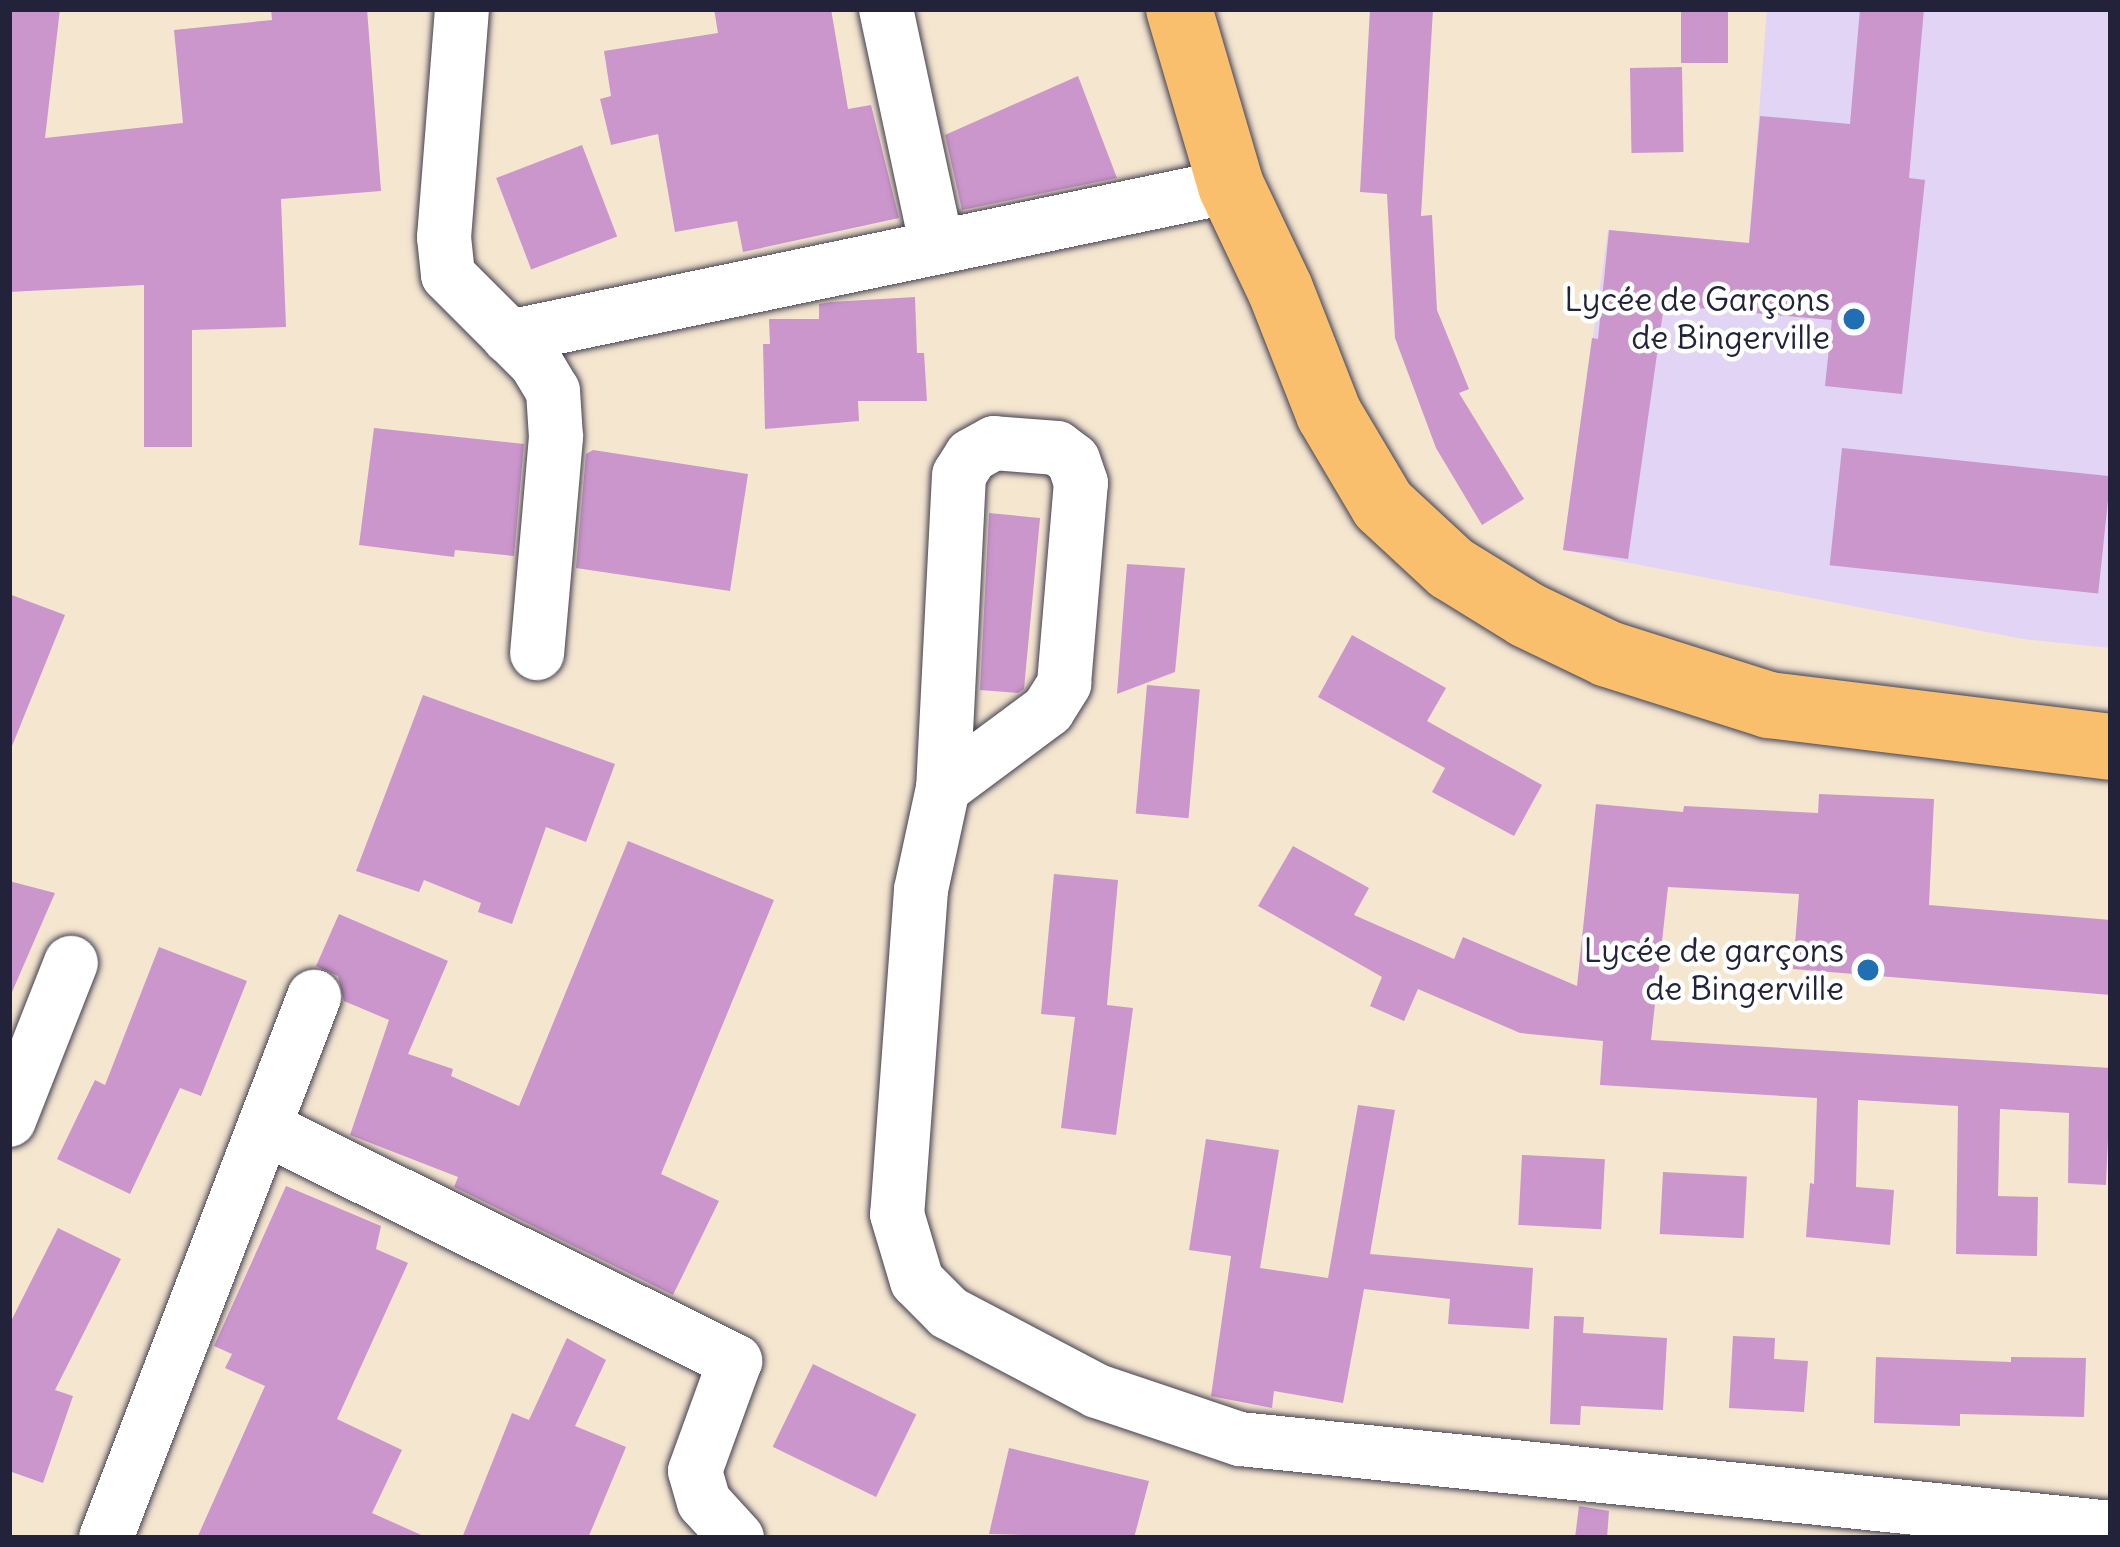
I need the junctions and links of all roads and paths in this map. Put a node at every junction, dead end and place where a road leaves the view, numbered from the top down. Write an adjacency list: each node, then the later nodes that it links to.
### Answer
1 (462, 9): 6 (street)
2 (886, 9): 5 (street)
3 (1179, 9): 4 (main road)
4 (1231, 186): 5 (street); 8 (main road)
5 (937, 246): 6 (street)
6 (509, 337): 7 (street)
7 (537, 653)
8 (2111, 747)
9 (943, 788): 9 (street); 14 (street)
10 (71, 963): 12 (street)
11 (314, 998): 13 (street)
12 (9, 1120)
13 (266, 1128): 15 (street); 16 (street)
14 (2111, 1528)
15 (106, 1538)
16 (737, 1538)

